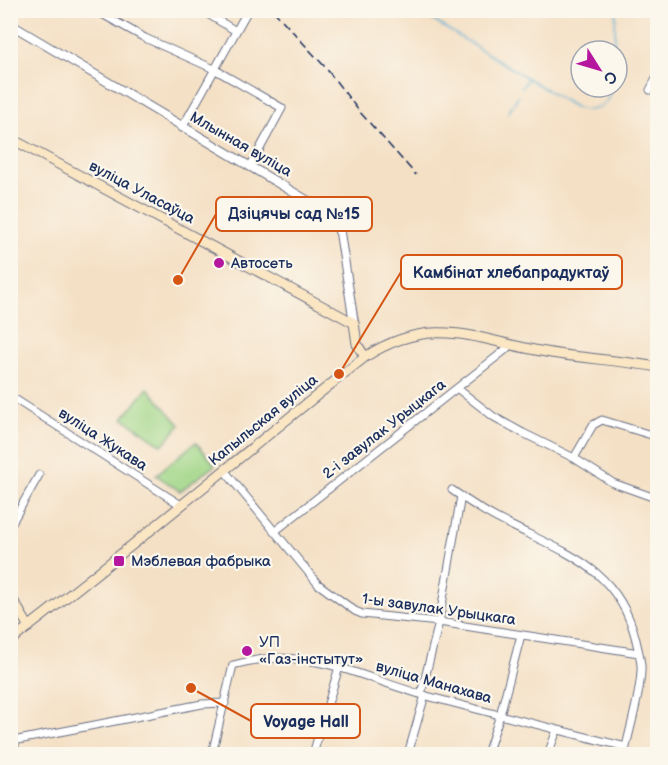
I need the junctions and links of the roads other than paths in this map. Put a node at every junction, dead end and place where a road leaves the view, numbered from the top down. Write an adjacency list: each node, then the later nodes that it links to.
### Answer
1 (201, 10): 5 (street)
2 (248, 10): 5 (street)
3 (102, 14): 6 (street)
4 (10, 24): 9 (street, Млынная вуліца)
5 (236, 31): 6 (street)
6 (214, 69): 9 (street); 11 (street)
7 (657, 75): 8 (street)
8 (650, 90)
9 (182, 128): 11 (street, Млынная вуліца)
10 (10, 138): 12 (main road, вуліца Уласаўца)
11 (250, 167): 12 (street, Млынная вуліца)
12 (354, 323): 14 (main road, Млынная вуліца)
13 (510, 345): 14 (main road, Капыльская вуліца); 15 (main road, Капыльская вуліца); 16 (street, 2-і завулак Урыцкага)
14 (365, 357): 20 (main road, Капыльская вуліца)
15 (657, 367)
16 (458, 389): 19 (street); 27 (street, 2-і завулак Урыцкага)
17 (10, 396): 25 (street, вуліца Жукава)
18 (657, 437): 19 (street)
19 (574, 458): 24 (street)
20 (224, 470): 25 (main road, Капыльская вуліца); 27 (street, 1-ы завулак Урыцкага)
21 (39, 475): 26 (street)
22 (452, 490): 23 (street)
23 (460, 496): 29 (street); 33 (street)
24 (657, 499)
25 (181, 505): 30 (main road, Капыльская вуліца)
26 (10, 526)
27 (274, 532): 29 (street, 1-ы завулак Урыцкага)
28 (10, 595): 30 (main road)
29 (440, 622): 31 (street, 1-ы завулак Урыцкага); 35 (street)
30 (29, 627): 32 (main road, Капыльская вуліца)
31 (521, 635): 33 (street, 1-ы завулак Урыцкага); 37 (street)
32 (10, 641)
33 (639, 653): 40 (street)
34 (339, 667): 35 (street, вуліца Манахава); 36 (street, вуліца Манахава); 43 (street)
35 (423, 695): 37 (street, вуліца Манахава); 44 (street)
36 (225, 703): 39 (street); 42 (street)
37 (500, 716): 38 (street, вуліца Манахава); 45 (street)
38 (557, 730): 40 (street, вуліца Манахава); 46 (street)
39 (12, 739): 41 (street)
40 (624, 751)
41 (16, 754)
42 (212, 754)
43 (313, 754)
44 (408, 754)
45 (487, 754)
46 (548, 754)

